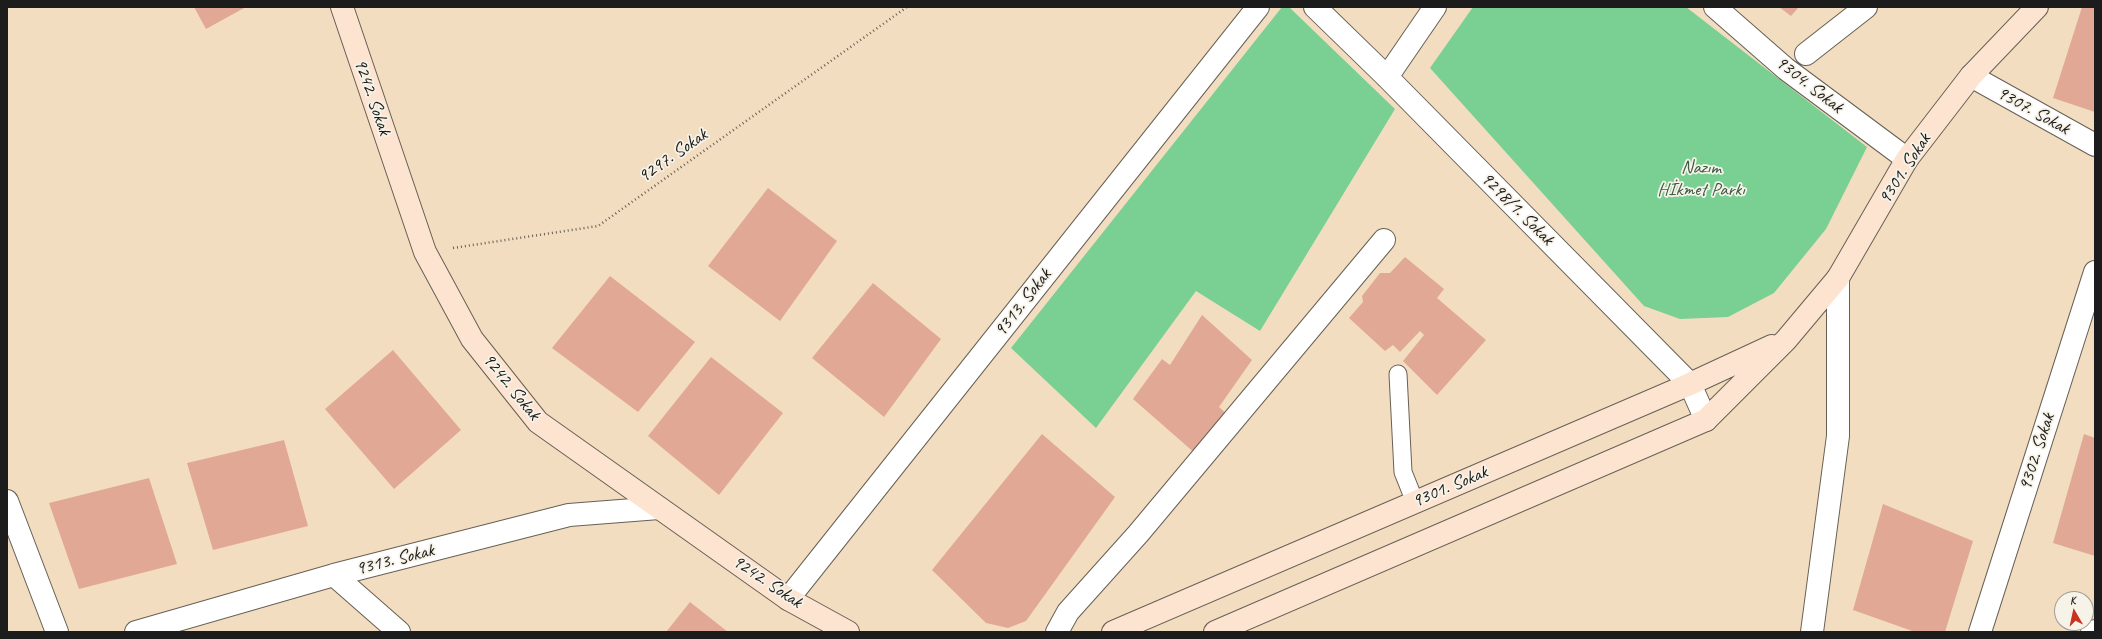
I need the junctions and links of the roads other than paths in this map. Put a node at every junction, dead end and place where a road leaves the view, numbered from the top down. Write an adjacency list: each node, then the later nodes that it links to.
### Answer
1 (342, 7): 22 (main road, 9242. Sokak)
2 (1258, 7): 24 (street, 9313. Sokak)
3 (1315, 7): 10 (street, 9298/1. Sokak)
4 (1435, 7): 10 (street)
5 (1715, 7): 12 (street, 9304. Sokak)
6 (1866, 7): 8 (street)
7 (2037, 7): 9 (main road, 9301. Sokak)
8 (1806, 54)
9 (1971, 76): 11 (street, 9307. Sokak); 12 (main road, 9301. Sokak)
10 (1386, 77): 18 (street, 9298/1. Sokak)
11 (2095, 145)
12 (1907, 159): 15 (main road, 9301. Sokak)
13 (1384, 240): 30 (street)
14 (2095, 272): 34 (street, 9302. Sokak)
15 (1838, 278): 16 (main road, 9301. Sokak); 33 (street)
16 (1786, 340): 18 (main road, 9301. Sokak); 19 (main road, 9301. Sokak)
17 (1398, 374): 21 (lane)
18 (1690, 384): 19 (street, 9298/1. Sokak); 21 (main road, 9301. Sokak)
19 (1706, 420): 32 (main road, 9301. Sokak)
20 (7, 501): 26 (street)
21 (1415, 502): 31 (main road, 9301. Sokak)
22 (659, 508): 23 (street, 9313. Sokak); 24 (main road, 9242. Sokak)
23 (334, 575): 27 (street, 9313. Sokak); 28 (street)
24 (788, 599): 29 (main road, 9242. Sokak)
25 (2095, 631): 35 (street)
26 (57, 632)
27 (136, 632)
28 (399, 632)
29 (848, 632)
30 (1057, 632)
31 (1113, 632)
32 (1215, 632)
33 (1812, 632)
34 (1980, 632)
35 (2092, 632)

